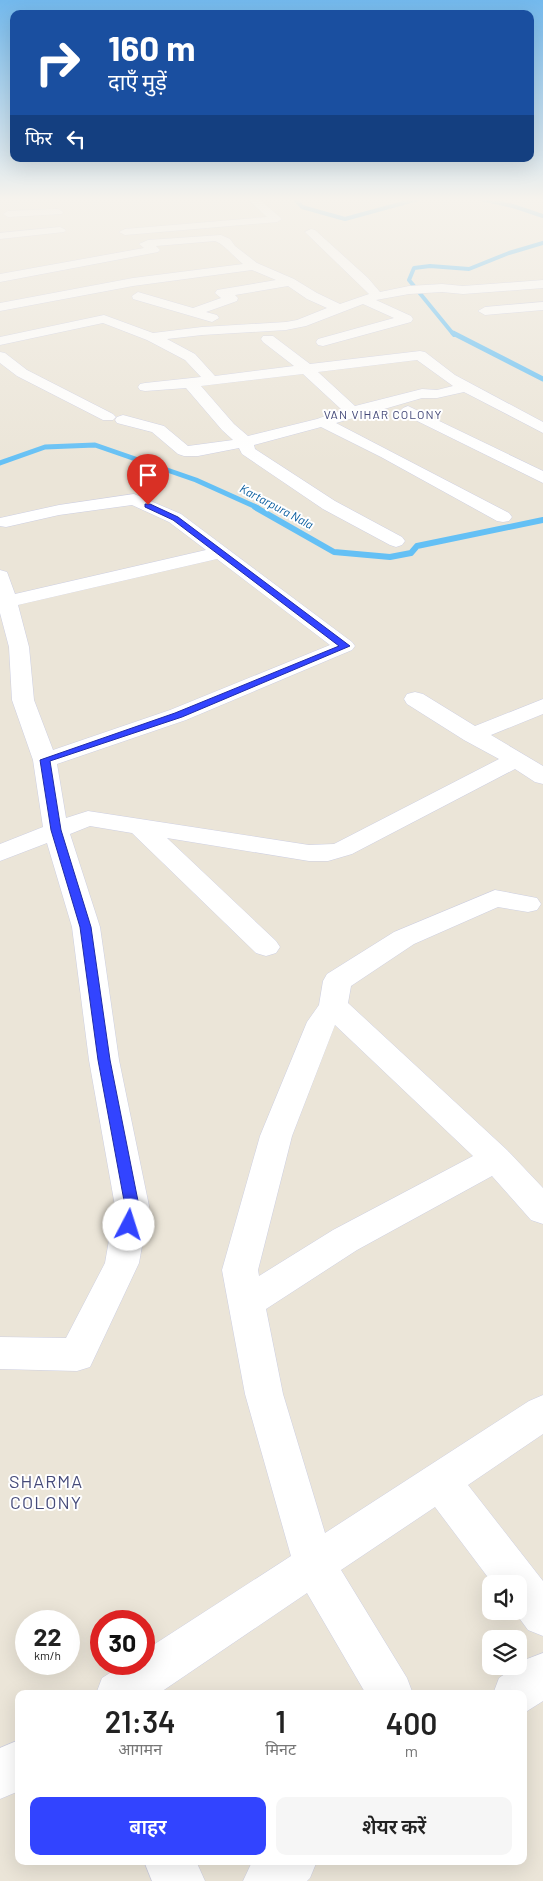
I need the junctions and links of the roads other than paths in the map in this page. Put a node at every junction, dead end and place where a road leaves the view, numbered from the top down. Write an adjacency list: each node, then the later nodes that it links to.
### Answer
1 (114, 287): 10 (street)
2 (260, 287): 14 (street)
3 (298, 287): 11 (street)
4 (369, 287): 7 (street)
5 (505, 287): 7 (street)
6 (138, 296): 14 (street)
7 (377, 296): 8 (street)
8 (363, 299): 11 (street); 20 (street)
9 (543, 306): 12 (street)
10 (0, 307)
11 (340, 309): 16 (street)
12 (485, 311)
13 (79, 312): 15 (street)
14 (194, 312): 16 (street)
15 (104, 319): 17 (street); 19 (street)
16 (241, 328): 17 (street)
17 (152, 337): 23 (street)
18 (268, 339): 22 (street)
19 (0, 341)
20 (324, 342)
21 (0, 356): 31 (street)
22 (307, 368): 23 (street); 26 (street); 28 (street)
23 (211, 380): 24 (street)
24 (190, 383): 25 (street); 31 (street)
25 (145, 387)
26 (465, 387): 28 (street); 30 (street)
27 (408, 411): 32 (street)
28 (352, 412): 29 (street)
29 (323, 422): 31 (street); 33 (street)
30 (543, 428)
31 (246, 442): 35 (street)
32 (543, 478)
33 (503, 518)
34 (6, 522): 36 (street)
35 (396, 541)
36 (221, 552): 38 (street); 43 (street)
37 (0, 576): 38 (street)
38 (6, 602): 43 (street)
39 (415, 699): 41 (street)
40 (543, 706): 41 (street)
41 (472, 735): 42 (street)
42 (516, 759): 44 (street); 45 (street)
43 (44, 760): 46 (street)
44 (543, 777)
45 (140, 826): 46 (street); 49 (street)
46 (56, 830): 47 (street); 54 (street)
47 (0, 853)
48 (538, 907): 50 (street)
49 (266, 946)
50 (333, 1006): 51 (street); 53 (street)
51 (496, 1159): 52 (street); 53 (street)
52 (543, 1210)
53 (246, 1303): 57 (street)
54 (0, 1353)
55 (543, 1413): 56 (street)
56 (440, 1481): 57 (street); 58 (street)
57 (314, 1564): 60 (street); 61 (street)
58 (543, 1615)
59 (543, 1675): 62 (street)
60 (124, 1690)
61 (389, 1690)
62 (521, 1690)
63 (15, 1766): 64 (street)
64 (0, 1776)
65 (170, 1865): 67 (street)
66 (288, 1865): 68 (street)
67 (180, 1881)
68 (268, 1881)

